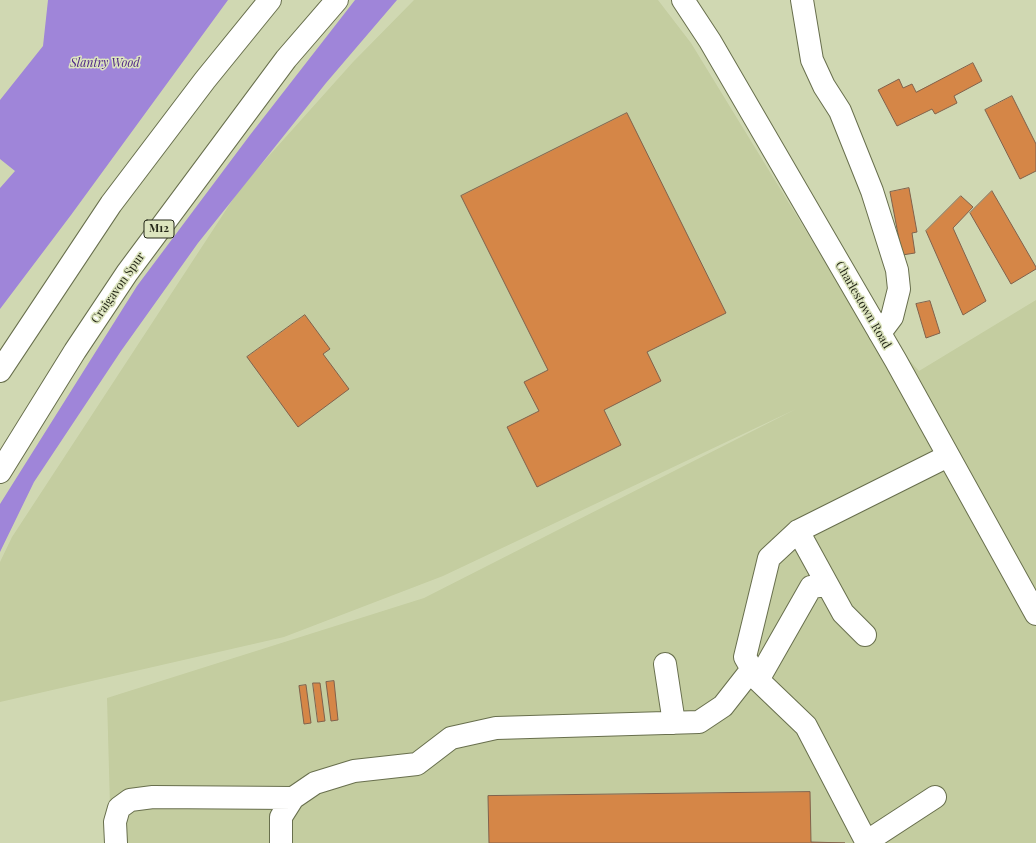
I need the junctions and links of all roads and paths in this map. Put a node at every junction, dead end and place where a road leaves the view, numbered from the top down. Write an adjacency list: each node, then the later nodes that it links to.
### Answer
1 (270, 0): 6 (main road)
2 (337, 0): 8 (main road, Craigavon Spur / M12)
3 (683, 0): 5 (main road, Charlestown Road)
4 (802, 0): 5 (main road)
5 (880, 333): 7 (main road, Charlestown Road)
6 (0, 371)
7 (948, 456): 9 (main road); 11 (main road, Charlestown Road)
8 (0, 472)
9 (798, 531): 10 (main road); 14 (main road)
10 (827, 585): 12 (main road); 14 (main road)
11 (1036, 614)
12 (865, 635)
13 (665, 664): 15 (main road)
14 (755, 674): 15 (main road); 18 (main road)
15 (674, 723): 17 (main road)
16 (935, 797): 18 (main road)
17 (293, 798): 19 (main road); 20 (main road)
18 (867, 842)
19 (116, 843)
20 (281, 843)

